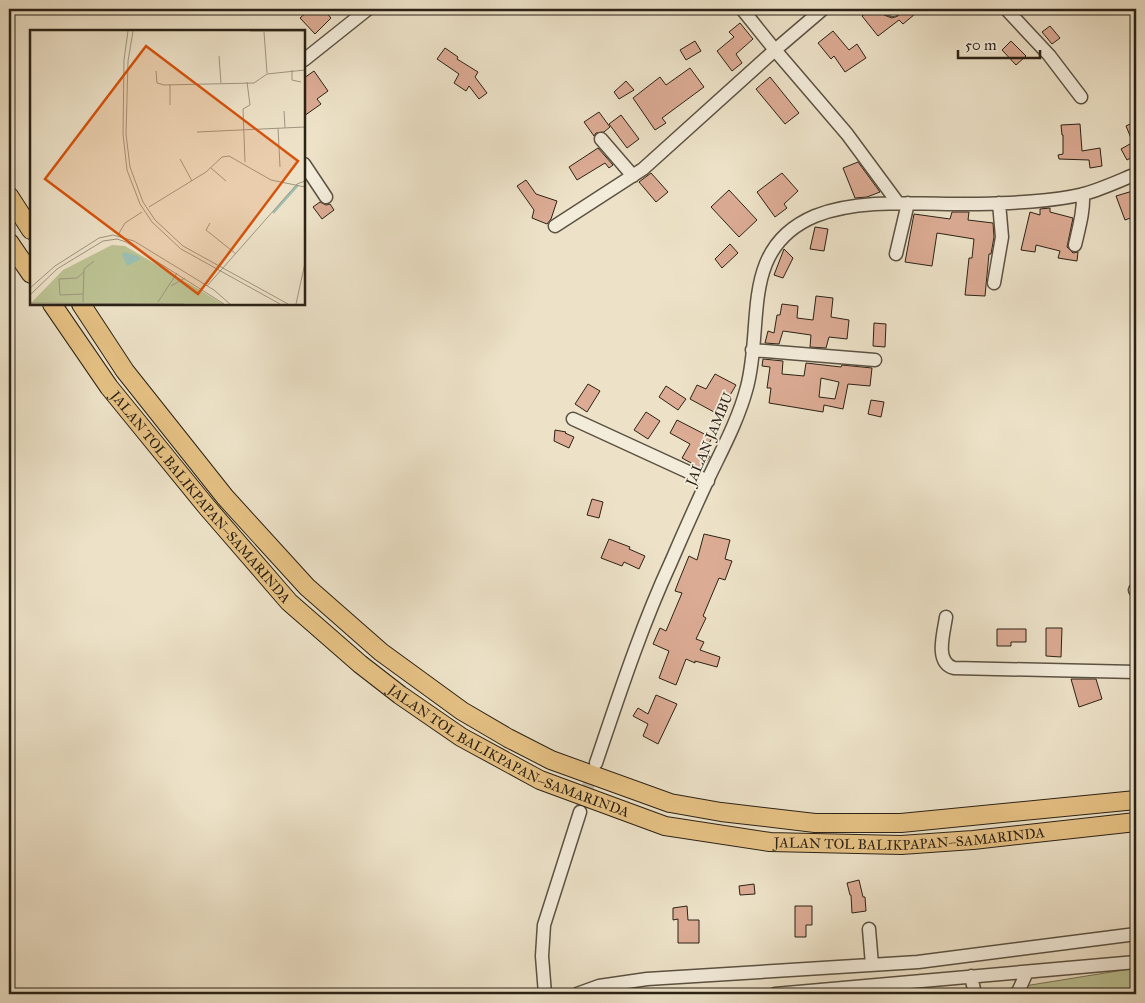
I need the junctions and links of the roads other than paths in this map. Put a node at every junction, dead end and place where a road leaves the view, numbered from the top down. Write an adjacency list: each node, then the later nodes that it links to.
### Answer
1 (368, 9): 6 (street)
2 (742, 9): 5 (street)
3 (823, 9): 5 (street)
4 (1006, 9): 7 (street)
5 (775, 50): 11 (street); 15 (street)
6 (305, 59)
7 (1081, 97)
8 (601, 139): 11 (street)
9 (305, 166): 14 (street)
10 (1136, 174): 12 (street, JALAN JAMBU)
11 (633, 176): 17 (street)
12 (1082, 194): 16 (street, JALAN JAMBU); 20 (street)
13 (9, 196): 18 (highway)
14 (326, 197)
15 (903, 203): 16 (street, JALAN JAMBU); 21 (street); 26 (street, JALAN JAMBU)
16 (999, 203): 23 (street)
17 (555, 226)
18 (30, 228)
19 (9, 242): 22 (highway)
20 (1075, 245)
21 (896, 254)
22 (30, 273)
23 (994, 283)
24 (53, 305): 35 (highway, JALAN TOL BALIKPAPAN–SAMARINDA)
25 (82, 305): 33 (highway, JALAN TOL BALIKPAPAN–SAMARINDA)
26 (752, 350): 27 (street); 29 (street, JALAN JAMBU)
27 (875, 360)
28 (574, 418): 29 (street)
29 (708, 480): 32 (street, JALAN JAMBU)
30 (946, 616): 31 (street)
31 (1136, 672)
32 (596, 763)
33 (1130, 801)
34 (580, 812): 44 (street)
35 (1130, 822)
36 (869, 929): 39 (street)
37 (1136, 934): 39 (street)
38 (1136, 962): 41 (street)
39 (872, 965): 40 (street)
40 (835, 967): 43 (street); 45 (street)
41 (1027, 972): 42 (street); 48 (street)
42 (971, 976): 43 (street); 47 (street)
43 (836, 988): 46 (street)
44 (545, 994)
45 (577, 994)
46 (775, 994)
47 (975, 994)
48 (1017, 994)

